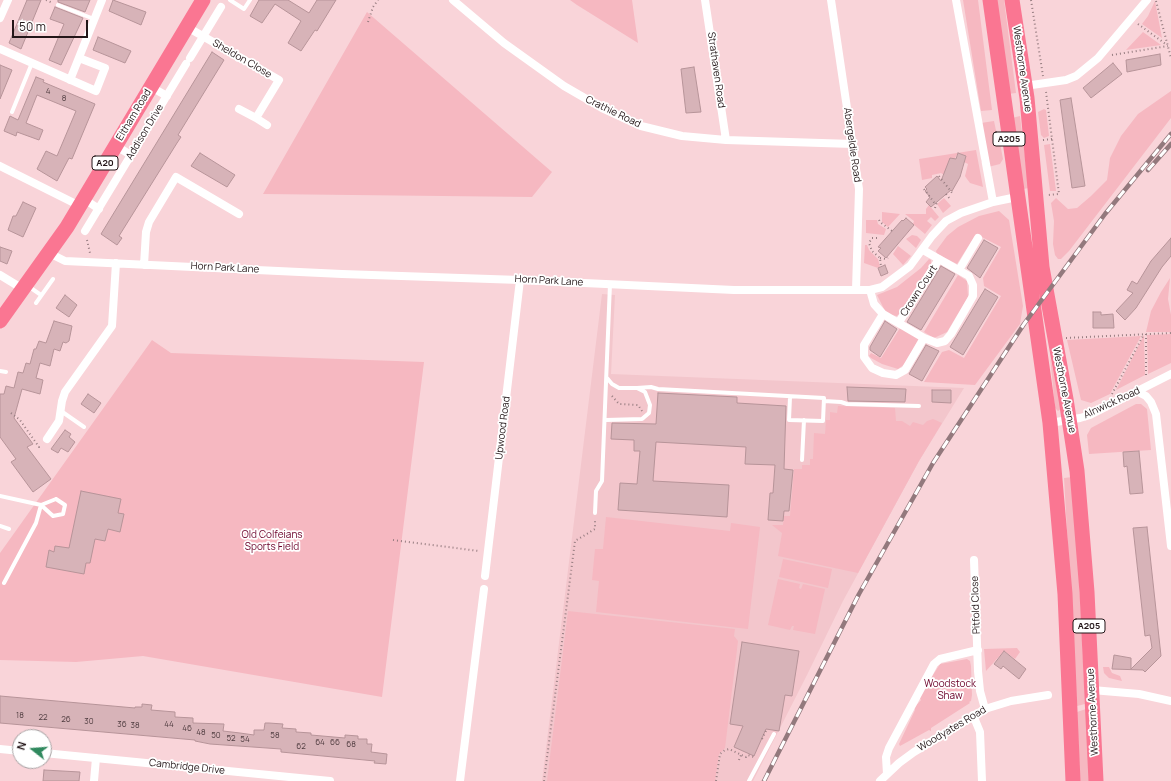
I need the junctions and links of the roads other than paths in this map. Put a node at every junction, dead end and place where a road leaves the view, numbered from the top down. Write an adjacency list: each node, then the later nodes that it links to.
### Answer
1 (8, 0): 15 (street)
2 (102, 0): 16 (street)
3 (204, 0): 17 (highway, Eltham Road / A20)
4 (230, 0): 5 (lane)
5 (250, 0)
6 (453, 0): 30 (street, Crathie Road)
7 (705, 0): 30 (street, Strathaven Road)
8 (831, 0): 31 (street, Abergeldie Road)
9 (956, 0): 37 (street)
10 (990, 0): 35 (highway, Westhorne Avenue / A205)
11 (1012, 0): 23 (highway, Westhorne Avenue / A205)
12 (1147, 0): 23 (street)
13 (58, 5): 16 (lane)
14 (221, 7): 18 (street, Addison Drive)
15 (0, 18)
16 (94, 20): 20 (street)
17 (187, 27): 18 (street, Sheldon Close); 24 (highway, Eltham Road / A20)
18 (203, 36): 25 (street, Addison Drive); 28 (street, Sheldon Close)
19 (0, 50): 21 (street)
20 (79, 58): 22 (street); 22 (street)
21 (32, 63): 22 (street); 27 (lane)
22 (70, 80)
23 (1025, 86): 75 (highway, Westhorne Avenue / A205)
24 (151, 87): 25 (street, Addison Drive); 32 (highway, Eltham Road / A20)
25 (166, 96): 33 (street, Addison Drive)
26 (239, 109): 28 (street)
27 (12, 112)
28 (256, 118): 29 (street)
29 (267, 125)
30 (726, 140): 31 (street, Crathie Road)
31 (853, 144): 53 (street, Abergeldie Road)
32 (116, 146): 33 (street); 36 (highway, Eltham Road / A20)
33 (131, 155): 38 (street, Addison Drive)
34 (0, 166): 36 (street)
35 (1017, 197): 37 (street, Horn Park Lane); 76 (highway, Westhorne Avenue / A205)
36 (82, 202): 38 (street); 43 (highway, Eltham Road / A20)
37 (992, 202): 42 (street, Horn Park Lane)
38 (99, 208): 40 (street, Addison Drive)
39 (240, 214): 46 (street)
40 (83, 234)
41 (978, 238): 47 (street)
42 (923, 250): 44 (street, Crown Court); 54 (street, Horn Park Lane)
43 (48, 253): 45 (street, Horn Park Lane); 52 (highway, Eltham Road / A20)
44 (939, 259): 47 (street, Crown Court); 59 (street, Crown Court)
45 (116, 263): 46 (street, Horn Park Lane); 72 (street)
46 (144, 265): 50 (street, Horn Park Lane)
47 (959, 270): 60 (street, Crown Court)
48 (0, 275): 52 (street)
49 (53, 279): 55 (lane)
50 (520, 280): 51 (street, Horn Park Lane); 87 (street, Upwood Road)
51 (610, 284): 53 (street, Horn Park Lane); 64 (lane)
52 (25, 287): 55 (lane); 58 (highway, Eltham Road / A20)
53 (856, 290): 54 (street, Horn Park Lane)
54 (870, 290): 57 (street, Crown Court)
55 (41, 296): 56 (lane)
56 (36, 303)
57 (883, 314): 59 (street, Crown Court); 60 (street)
58 (0, 321)
59 (899, 322): 60 (street, Crown Court)
60 (924, 338)
61 (0, 371): 62 (lane)
62 (6, 372)
63 (1171, 374): 67 (street, Alnwick Road)
64 (607, 378): 65 (lane); 73 (lane)
65 (637, 388): 66 (lane); 68 (lane)
66 (658, 389): 68 (lane); 69 (lane)
67 (1138, 392): 75 (street, Alnwick Road); 85 (street)
68 (647, 396): 73 (lane)
69 (790, 396): 70 (lane); 74 (lane)
70 (824, 401): 71 (lane); 74 (lane)
71 (920, 406)
72 (61, 411): 77 (lane); 78 (street)
73 (606, 420): 82 (lane)
74 (804, 420): 79 (lane)
75 (1070, 420): 76 (street, Alnwick Road); 91 (highway, Westhorne Avenue / A205)
76 (1050, 423): 108 (highway, Westhorne Avenue / A205)
77 (84, 427)
78 (46, 439)
79 (802, 460)
80 (0, 496): 81 (lane)
81 (41, 505): 81 (lane); 88 (lane)
82 (595, 513)
83 (0, 526): 84 (lane)
84 (9, 529)
85 (1171, 546)
86 (974, 560): 90 (street, Pitfold Close)
87 (485, 576)
88 (4, 583)
89 (484, 589): 104 (street)
90 (978, 650): 94 (street, Pitfold Close); 101 (street)
91 (1092, 690): 93 (street); 109 (highway, Westhorne Avenue / A205)
92 (1048, 695): 94 (street, Woodyates Road)
93 (1171, 701)
94 (985, 709): 95 (street, Woodyates Road)
95 (973, 715): 101 (street, Woodyates Road); 107 (street)
96 (774, 734): 105 (lane)
97 (0, 749): 98 (street)
98 (12, 750)
99 (52, 754): 100 (street, Cambridge Drive)
100 (96, 758): 102 (street); 103 (street, Cambridge Drive)
101 (887, 774): 106 (street, Woodyates Road)
102 (94, 781)
103 (330, 781)
104 (460, 781)
105 (750, 781)
106 (880, 781)
107 (982, 781)
108 (1074, 781)
109 (1096, 781)

